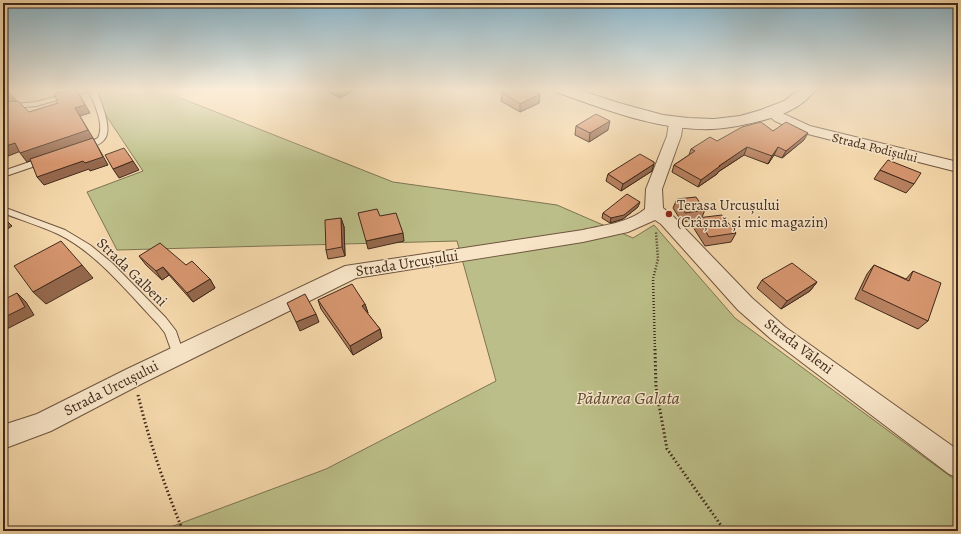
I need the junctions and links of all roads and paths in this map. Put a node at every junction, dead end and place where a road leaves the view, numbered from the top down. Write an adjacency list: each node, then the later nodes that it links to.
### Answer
1 (100, 114): 6 (lane)
2 (641, 114): 5 (main road)
3 (766, 114): 5 (main road)
4 (774, 114): 8 (street, Strada Podișului)
5 (676, 123): 11 (street)
6 (78, 149)
7 (55, 156): 9 (lane)
8 (958, 167)
9 (3, 174)
10 (3, 210): 12 (lane, Strada Galbeni)
11 (654, 212): 12 (street, Strada Urcușului); 15 (street, Strada Văleni); 17 (path)
12 (178, 355): 13 (street, Strada Urcușului)
13 (135, 376): 14 (street, Strada Urcușului); 16 (path)
14 (3, 436)
15 (958, 464)
16 (183, 531)
17 (725, 531)

